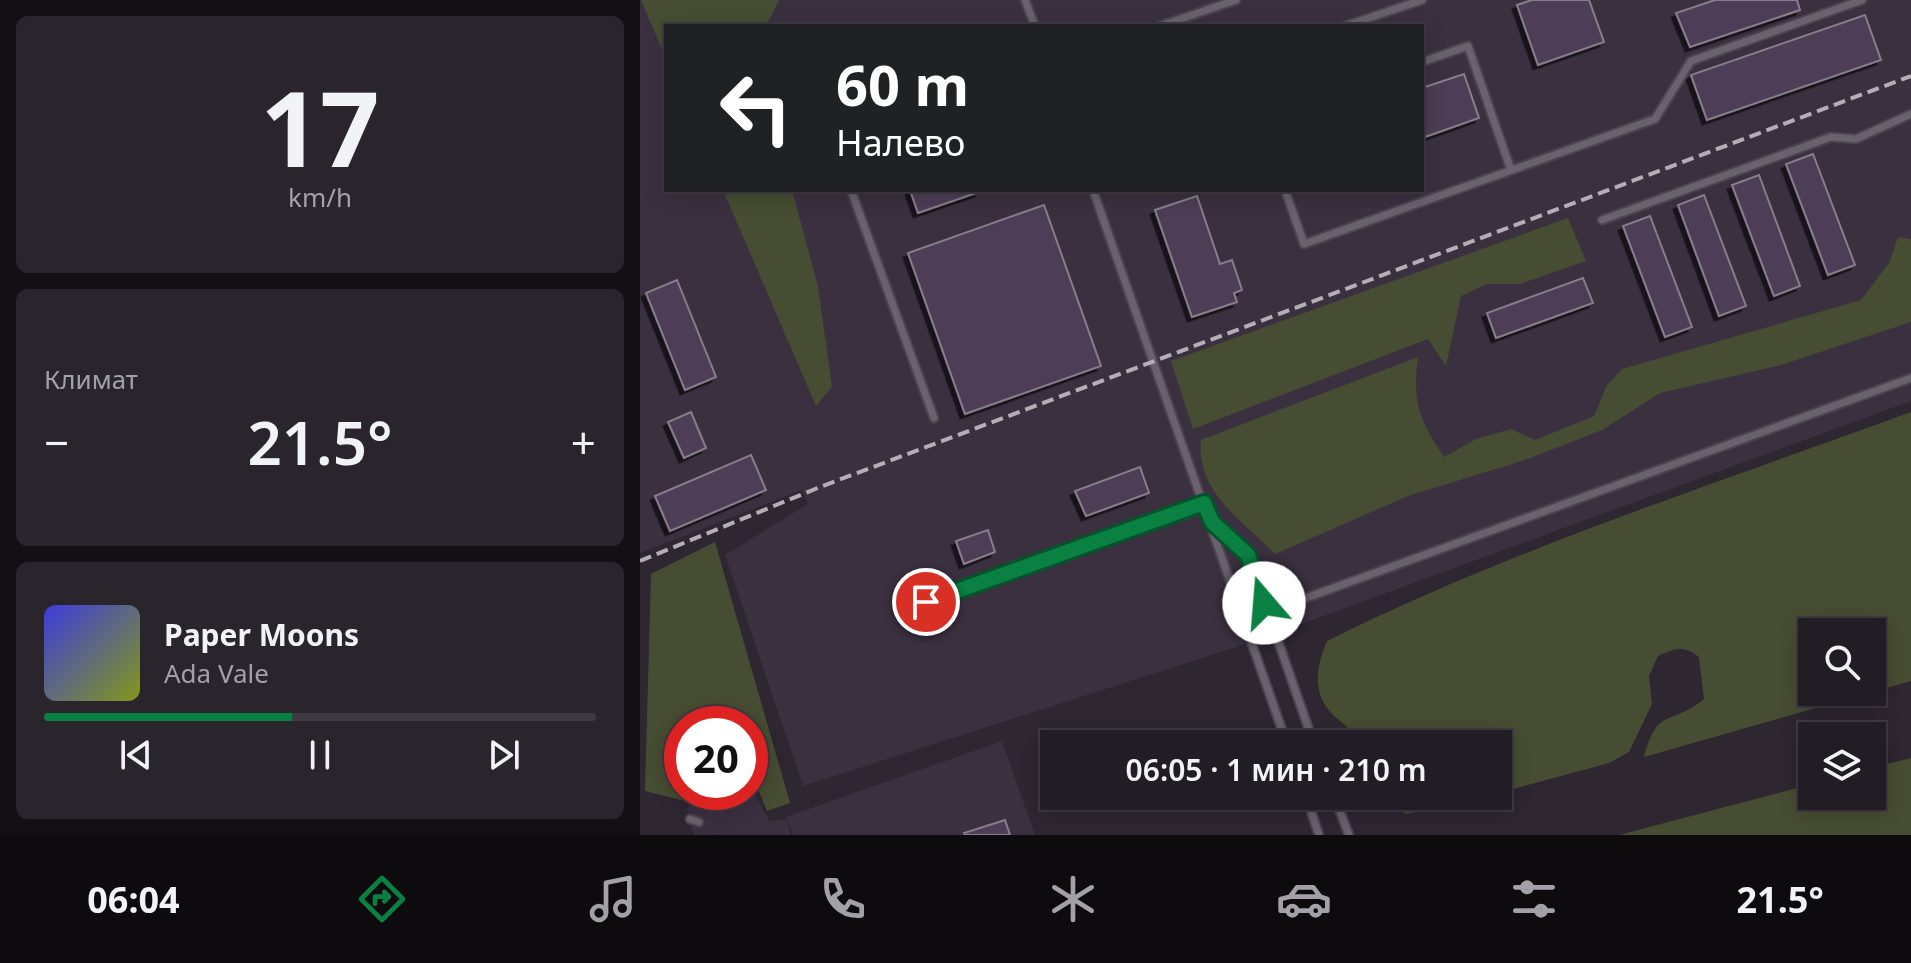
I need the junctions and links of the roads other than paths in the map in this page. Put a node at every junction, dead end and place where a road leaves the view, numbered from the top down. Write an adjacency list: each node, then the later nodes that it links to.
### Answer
1 (1025, 0): 5 (lane)
2 (1236, 0): 6 (lane)
3 (1422, 0): 7 (lane)
4 (1862, 0): 10 (lane)
5 (1034, 24)
6 (1166, 24)
7 (1351, 24)
8 (1424, 61): 10 (lane)
9 (1911, 114): 14 (lane)
10 (1511, 170): 13 (lane)
11 (852, 192): 16 (lane)
12 (1094, 192): 17 (lane)
13 (1286, 192)
14 (1602, 220)
15 (1911, 378): 20 (lane)
16 (934, 418)
17 (1204, 503): 18 (lane); 19 (lane)
18 (1212, 522): 20 (lane); 21 (lane)
19 (926, 602)
20 (1270, 611): 22 (lane)
21 (1282, 730)
22 (1309, 730)
23 (1311, 810): 25 (lane)
24 (1339, 810): 26 (lane)
25 (1319, 835)
26 (1349, 835)

